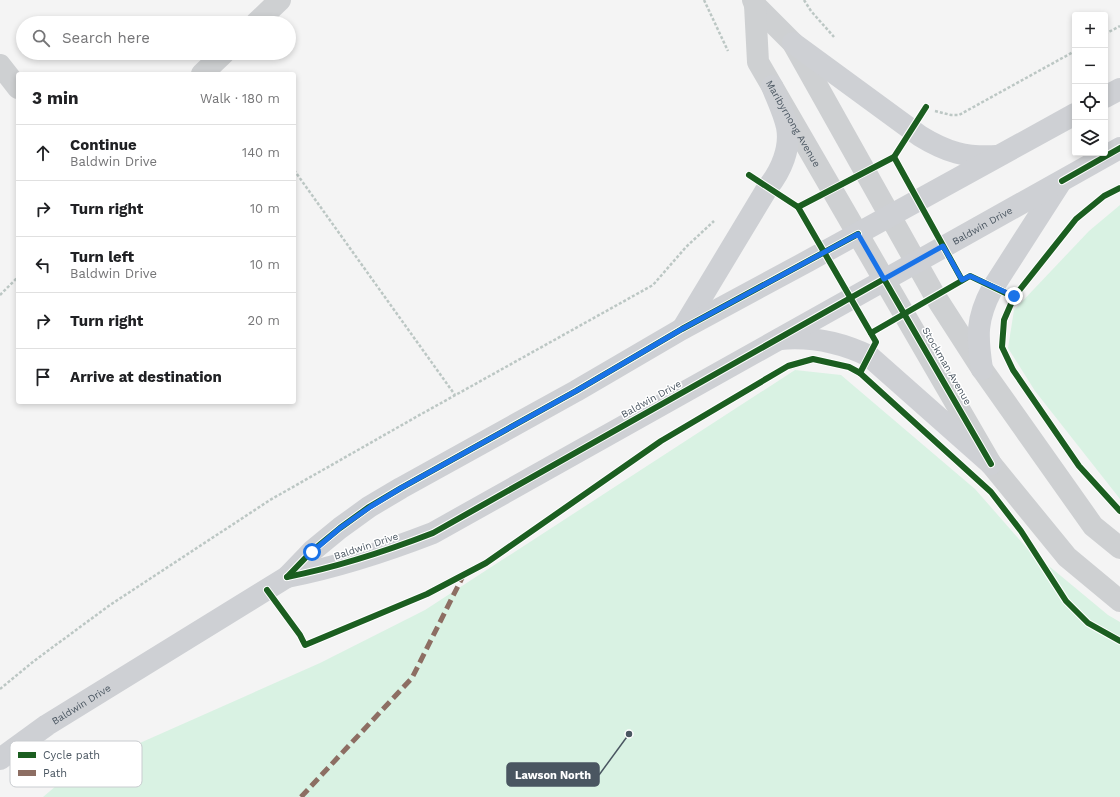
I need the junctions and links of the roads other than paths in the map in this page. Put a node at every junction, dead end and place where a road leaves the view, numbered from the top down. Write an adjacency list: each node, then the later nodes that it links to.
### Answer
1 (280, 0): 3 (street)
2 (754, 2): 4 (street, Maribyrnong Avenue); 9 (street, Maribyrnong Avenue)
3 (263, 16)
4 (793, 43): 14 (main road); 16 (street, Maribyrnong Avenue)
5 (217, 60): 7 (street)
6 (0, 65): 8 (street)
7 (204, 72)
8 (16, 85)
9 (772, 86): 17 (street, Maribyrnong Avenue); 20 (main road)
10 (1120, 89): 11 (main road)
11 (1108, 95)
12 (1072, 116): 14 (main road, Baldwin Drive)
13 (1120, 148): 15 (main road, Baldwin Drive)
14 (998, 156): 16 (main road, Baldwin Drive)
15 (1062, 181): 18 (main road, Baldwin Drive); 22 (main road)
16 (890, 216): 17 (main road, Baldwin Drive); 18 (street, Maribyrnong Avenue)
17 (858, 234): 19 (street, Maribyrnong Avenue); 20 (main road, Baldwin Drive)
18 (916, 262): 19 (main road, Baldwin Drive); 22 (street)
19 (884, 279): 21 (main road, Baldwin Drive); 23 (street, Stockman Avenue)
20 (682, 329): 25 (main road, Baldwin Drive)
21 (777, 340): 23 (main road); 25 (main road, Baldwin Drive)
22 (982, 369): 24 (street)
23 (991, 464): 26 (street, Stockman Avenue)
24 (1120, 548)
25 (286, 578): 27 (main road, Baldwin Drive)
26 (1120, 601)
27 (25, 741)
28 (10, 752): 29 (main road, Baldwin Drive)
29 (0, 759)

